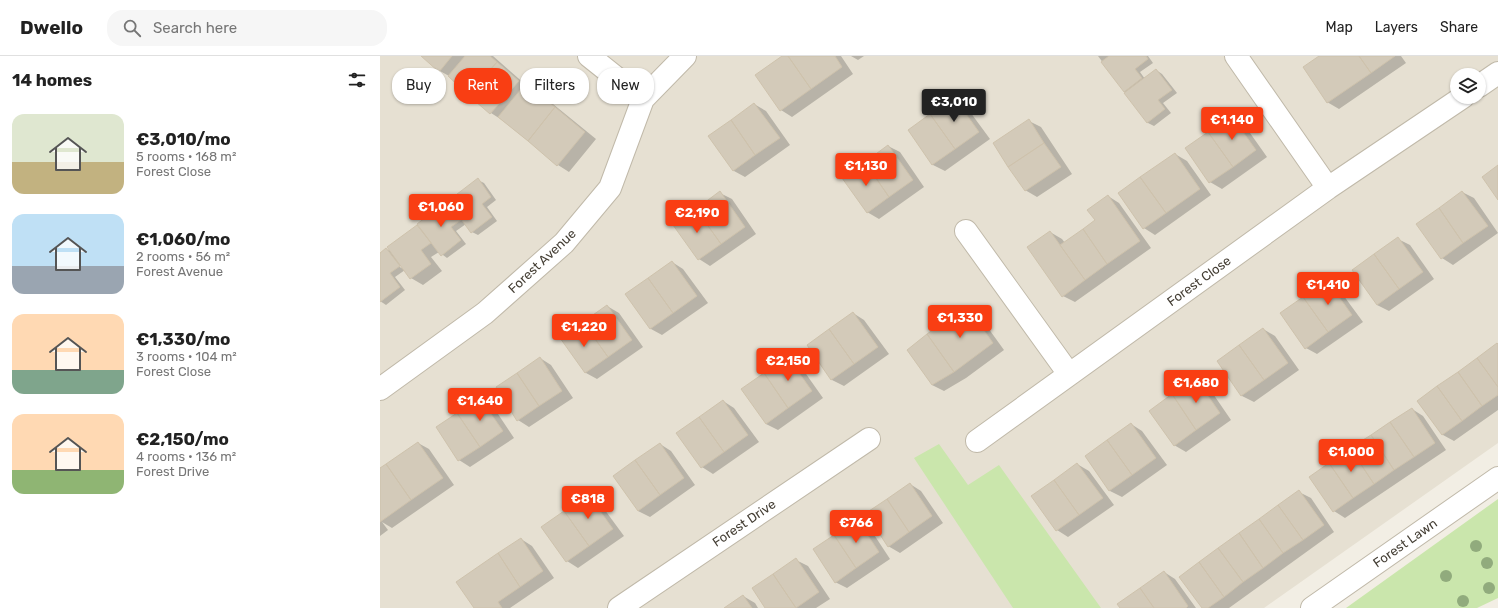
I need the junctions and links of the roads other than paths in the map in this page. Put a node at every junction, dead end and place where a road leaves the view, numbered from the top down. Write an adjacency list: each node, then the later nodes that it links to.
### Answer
1 (588, 56): 4 (street)
2 (685, 56): 7 (street, Forest Avenue)
3 (1236, 56): 10 (street)
4 (603, 68)
5 (1498, 73): 6 (street)
6 (1486, 81)
7 (654, 88)
8 (641, 104): 13 (street, Forest Avenue)
9 (1453, 104): 10 (street, Forest Close)
10 (1328, 188): 12 (street, Forest Close)
11 (966, 231): 12 (street)
12 (1069, 374): 15 (street, Forest Close)
13 (380, 390)
14 (869, 439): 17 (street, Forest Drive)
15 (978, 441)
16 (1498, 478): 18 (street, Forest Lawn)
17 (619, 608)
18 (1312, 608)

